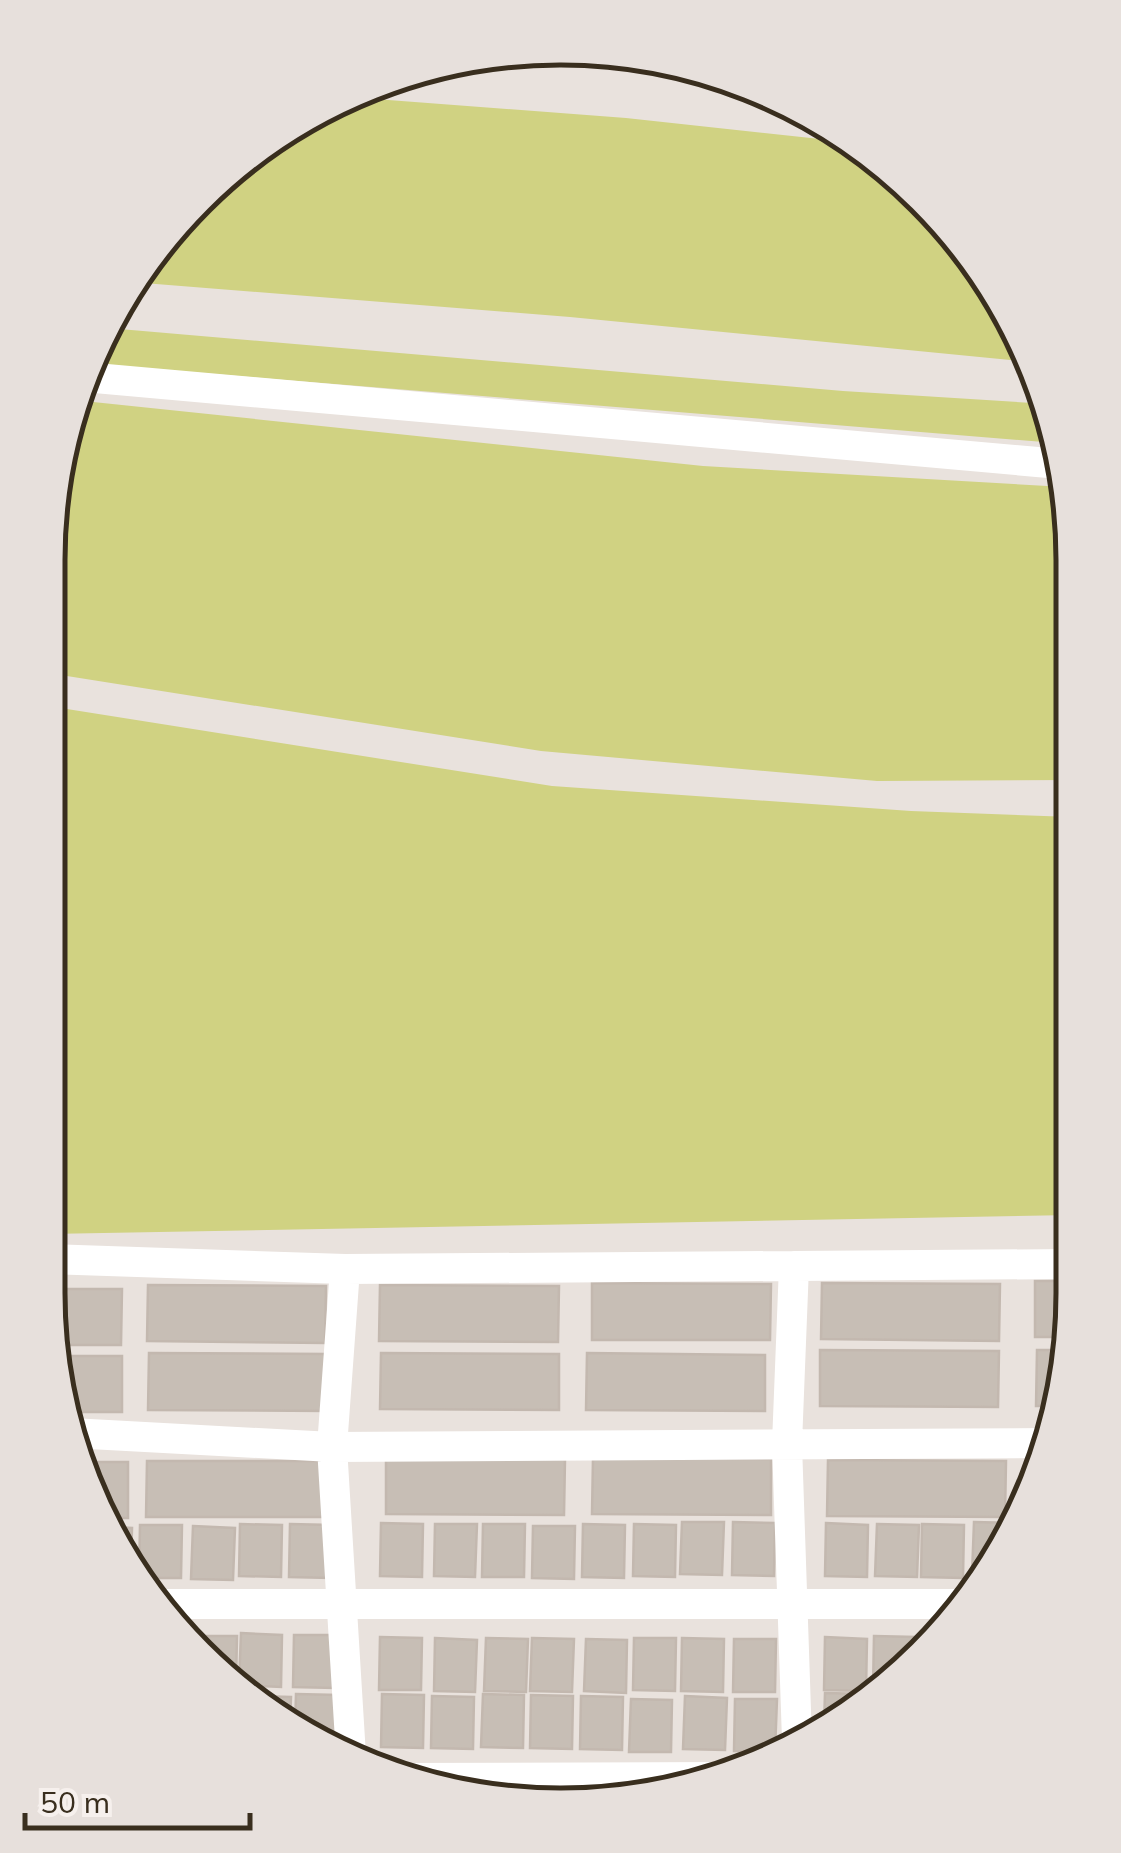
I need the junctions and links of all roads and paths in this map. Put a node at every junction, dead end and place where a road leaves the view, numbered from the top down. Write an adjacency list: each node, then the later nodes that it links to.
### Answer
1 (100, 377): 2 (street)
2 (1046, 463)
3 (65, 1260): 6 (street)
4 (1056, 1264): 5 (street)
5 (794, 1266): 6 (street); 9 (street)
6 (344, 1269): 10 (street)
7 (86, 1434): 10 (street)
8 (1033, 1442): 9 (street)
9 (787, 1444): 10 (street); 13 (street)
10 (332, 1448): 14 (street)
11 (176, 1604): 14 (street)
12 (946, 1604): 13 (street)
13 (791, 1605): 14 (street); 15 (street)
14 (341, 1606): 16 (street)
15 (796, 1729)
16 (351, 1741)
17 (661, 1777): 18 (street)
18 (463, 1778)

